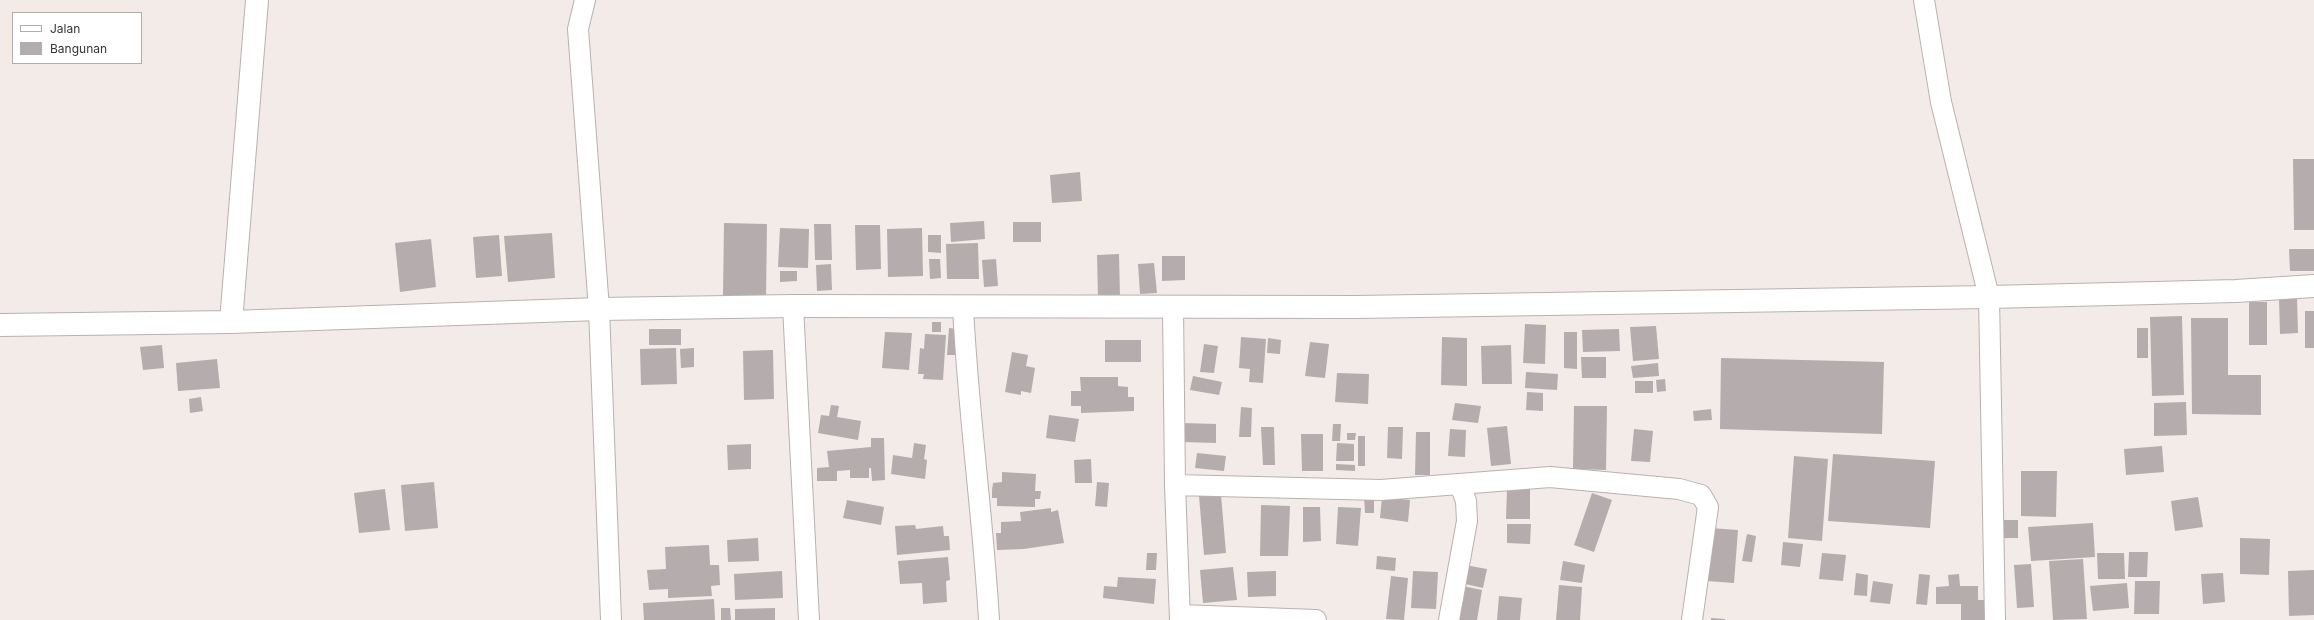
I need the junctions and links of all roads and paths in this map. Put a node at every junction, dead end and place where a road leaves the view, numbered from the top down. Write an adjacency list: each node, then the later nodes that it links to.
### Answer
1 (257, 0): 10 (street)
2 (585, 0): 9 (street)
3 (1924, 0): 5 (street)
4 (2314, 286): 5 (street)
5 (1989, 297): 7 (street); 21 (street)
6 (793, 306): 8 (street); 9 (street); 16 (street)
7 (1173, 307): 8 (street); 12 (street)
8 (963, 308): 17 (street)
9 (599, 309): 10 (street); 15 (street)
10 (231, 322): 11 (street)
11 (0, 326)
12 (1175, 485): 13 (street); 14 (street)
13 (1460, 485): 19 (street); 20 (street)
14 (1180, 618): 18 (street)
15 (611, 620)
16 (808, 620)
17 (989, 620)
18 (1316, 620)
19 (1450, 620)
20 (1692, 620)
21 (1995, 620)

